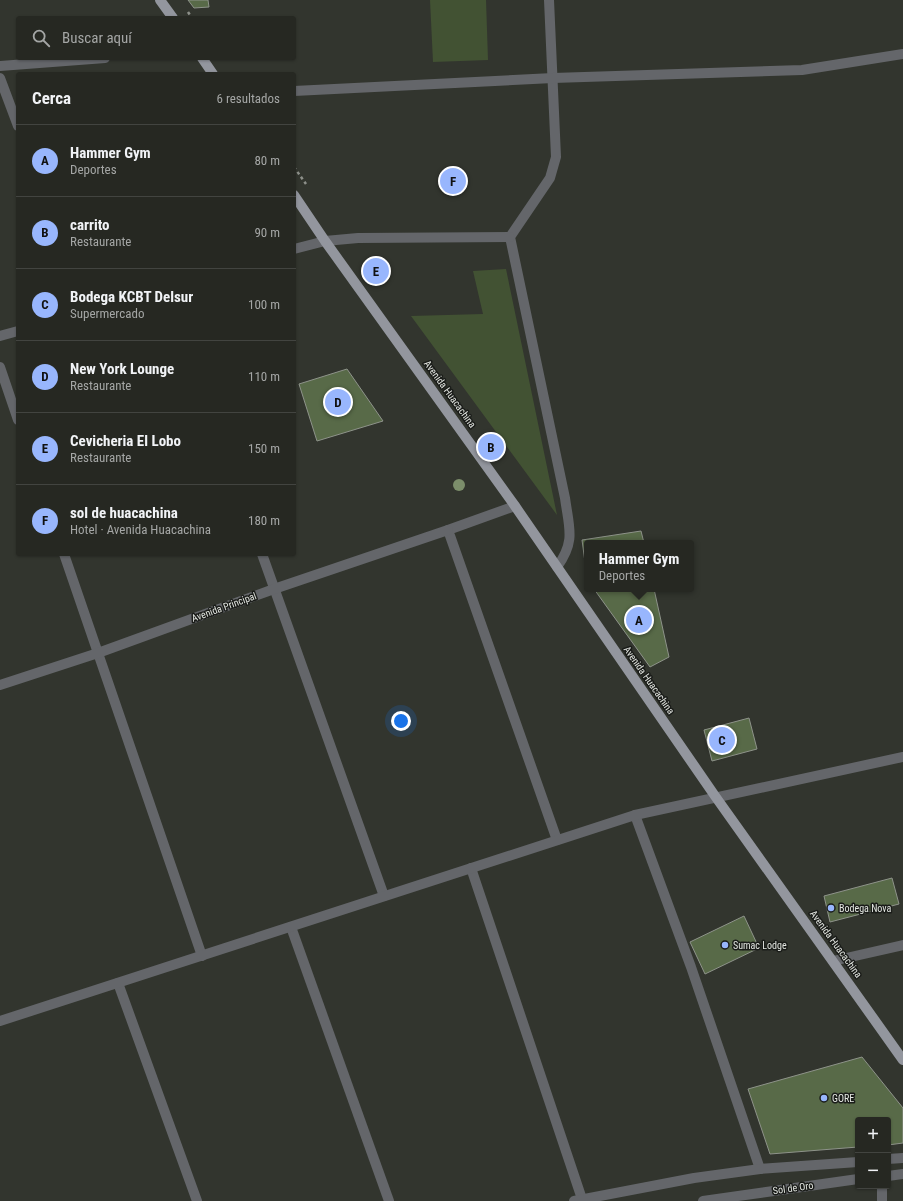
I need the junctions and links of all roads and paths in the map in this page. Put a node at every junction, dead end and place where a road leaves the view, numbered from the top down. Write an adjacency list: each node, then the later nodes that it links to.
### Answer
1 (160, 0): 3 (main road)
2 (550, 0): 10 (street)
3 (172, 16)
4 (903, 54): 10 (street)
5 (79, 60): 7 (street)
6 (203, 60): 8 (main road)
7 (0, 66)
8 (212, 72)
9 (0, 78): 12 (street)
10 (553, 78): 11 (street); 14 (street)
11 (296, 92)
12 (16, 121)
13 (296, 198): 15 (main road, Avenida Huacachina)
14 (510, 237): 15 (street); 25 (street)
15 (325, 241): 16 (street); 21 (main road, Avenida Huacachina)
16 (296, 248)
17 (16, 332): 18 (street)
18 (0, 336)
19 (0, 367): 20 (street)
20 (16, 414)
21 (515, 506): 22 (street, Avenida Principal); 25 (main road, Avenida Huacachina)
22 (448, 530): 26 (street, Avenida Principal); 32 (street)
23 (65, 556): 27 (street)
24 (263, 556): 26 (street)
25 (557, 567): 30 (main road, Avenida Huacachina)
26 (274, 589): 27 (street, Avenida Principal); 34 (street)
27 (98, 653): 28 (street, Avenida Principal); 37 (street)
28 (0, 685)
29 (903, 757): 30 (street)
30 (715, 796): 31 (street); 38 (main road, Avenida Huacachina)
31 (635, 815): 32 (street); 45 (street)
32 (557, 840): 33 (street)
33 (472, 868): 34 (street); 50 (street)
34 (384, 896): 35 (street)
35 (291, 927): 37 (street); 52 (street)
36 (903, 945): 38 (street)
37 (202, 956): 39 (street)
38 (833, 961): 41 (main road, Avenida Huacachina)
39 (118, 983): 40 (street); 51 (street)
40 (0, 1022)
41 (903, 1060)
42 (903, 1158): 43 (street)
43 (891, 1159)
44 (855, 1162): 45 (street)
45 (760, 1169): 50 (street)
46 (903, 1174): 47 (street)
47 (891, 1176)
48 (855, 1179): 53 (street, Sol de Oro)
49 (882, 1189): 54 (street)
50 (578, 1200)
51 (197, 1201)
52 (389, 1201)
53 (704, 1201)
54 (882, 1201)

